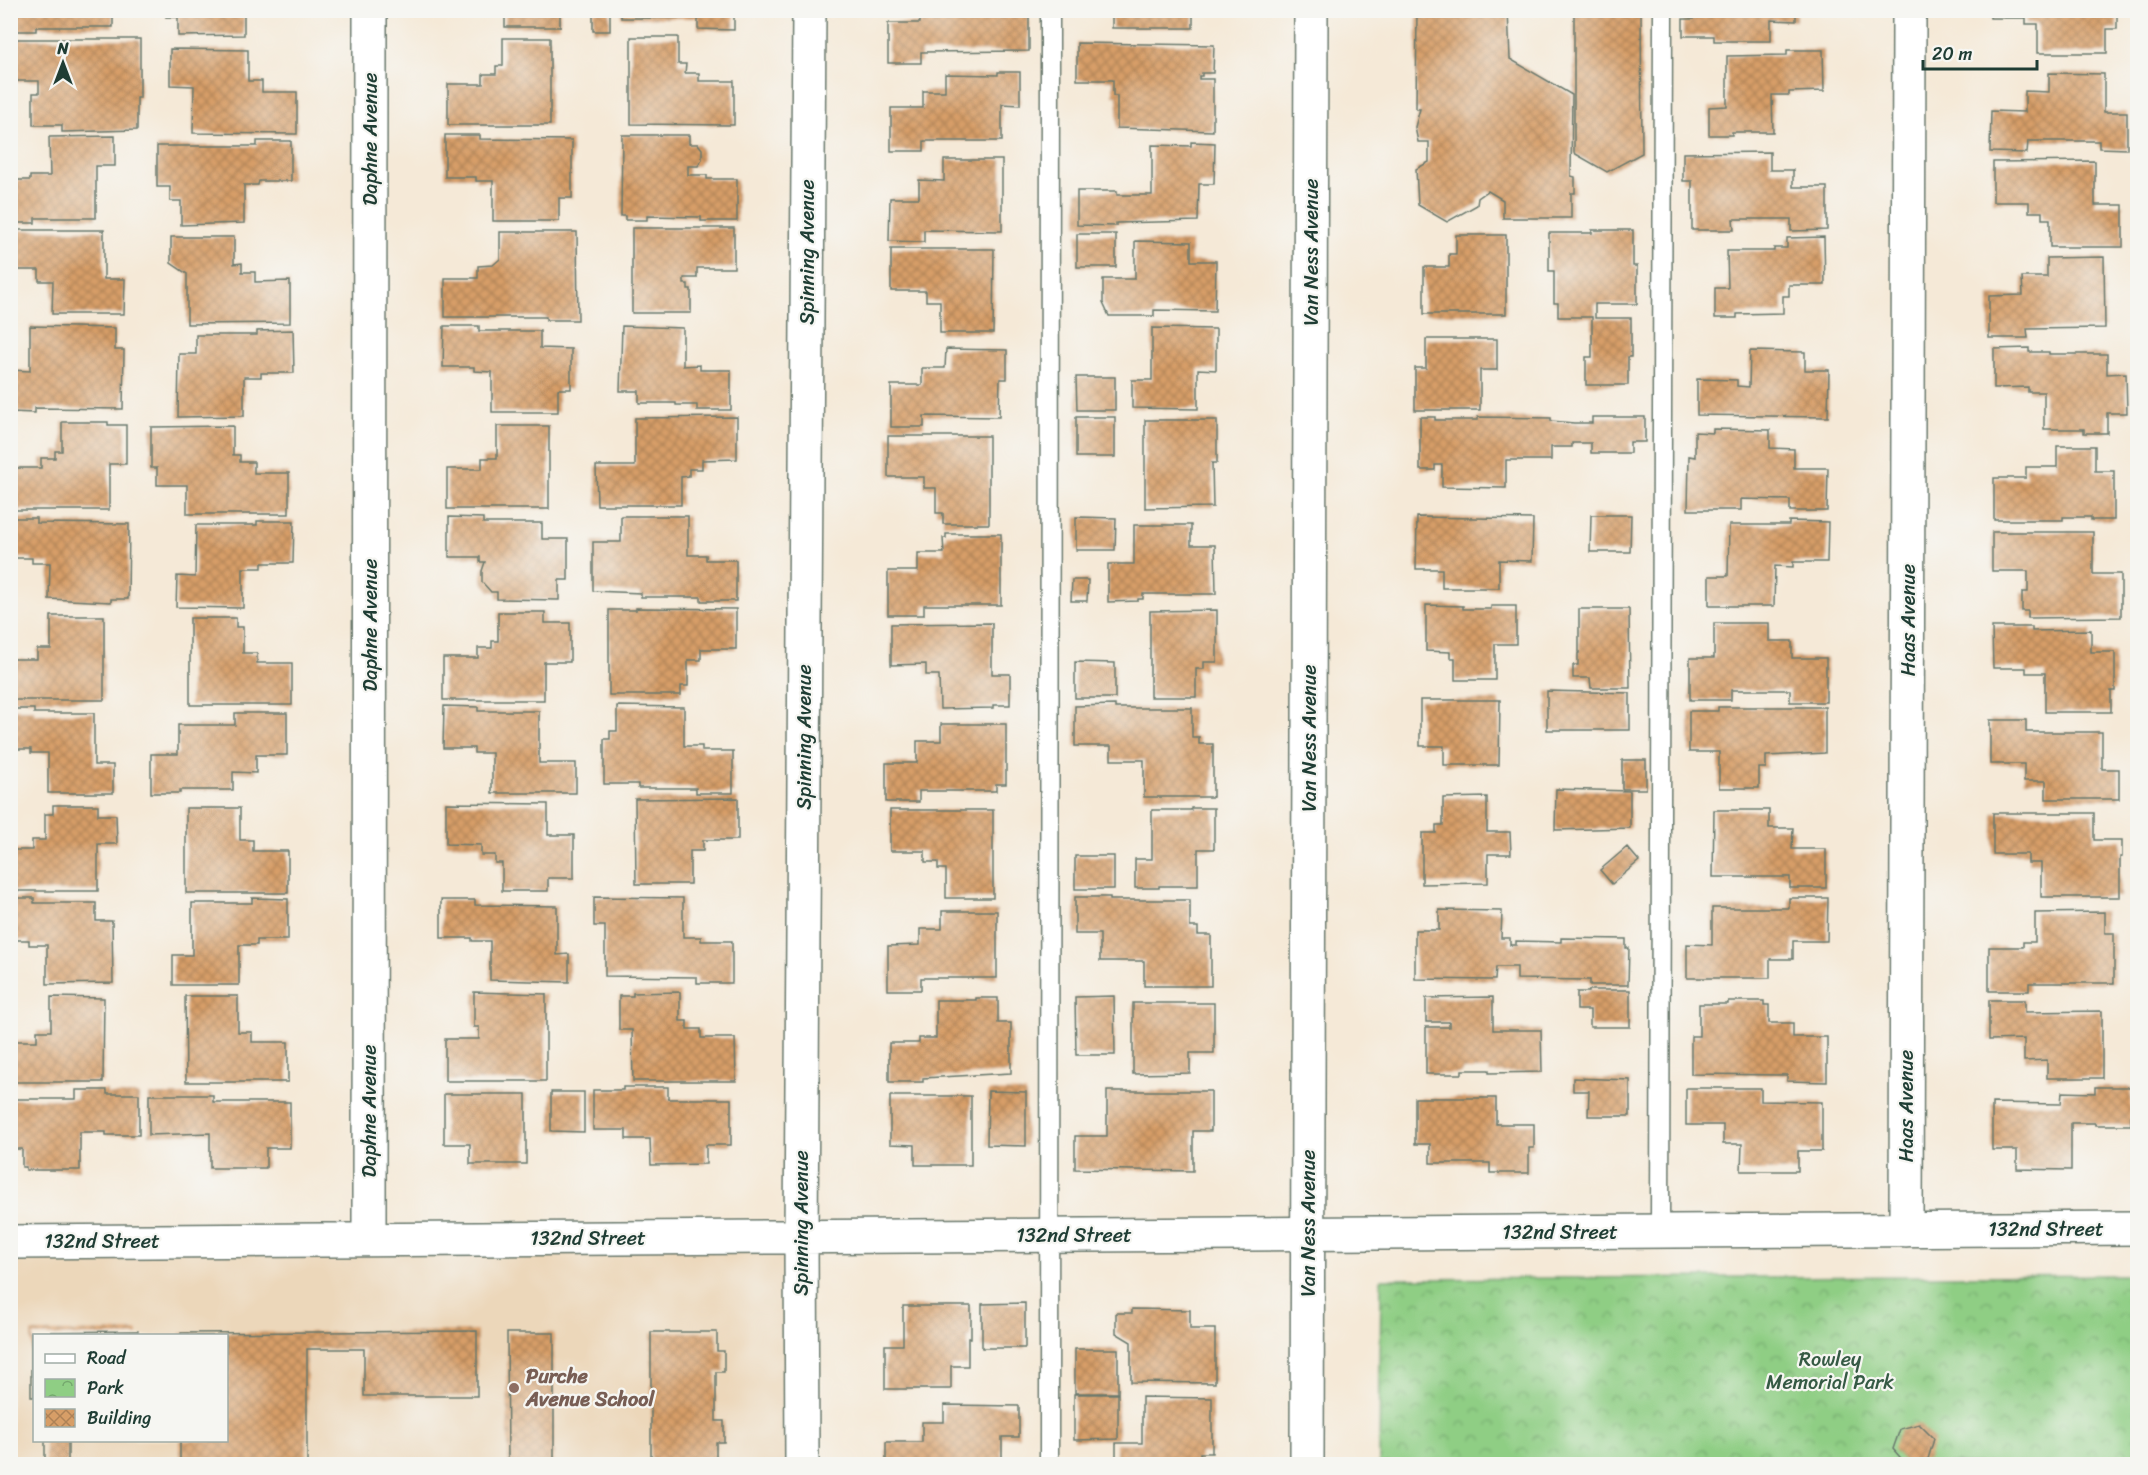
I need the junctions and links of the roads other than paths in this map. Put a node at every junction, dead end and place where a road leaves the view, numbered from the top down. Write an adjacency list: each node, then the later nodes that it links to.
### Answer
1 (370, 10): 13 (street, Daphne Avenue)
2 (808, 10): 12 (street, Spinning Avenue)
3 (1050, 10): 11 (lane)
4 (1311, 10): 10 (street, Van Ness Avenue)
5 (1663, 10): 9 (lane)
6 (1909, 10): 8 (street, Haas Avenue)
7 (2138, 1228): 8 (street, 132nd Street)
8 (1906, 1230): 9 (street, 132nd Street)
9 (1660, 1231): 10 (street, 132nd Street)
10 (1308, 1233): 11 (street, 132nd Street); 17 (street, Van Ness Avenue)
11 (1049, 1235): 12 (street, 132nd Street); 16 (lane)
12 (801, 1237): 13 (street, 132nd Street); 15 (street, Spinning Avenue)
13 (369, 1239): 14 (street, 132nd Street)
14 (10, 1242)
15 (802, 1464)
16 (1049, 1464)
17 (1307, 1464)

